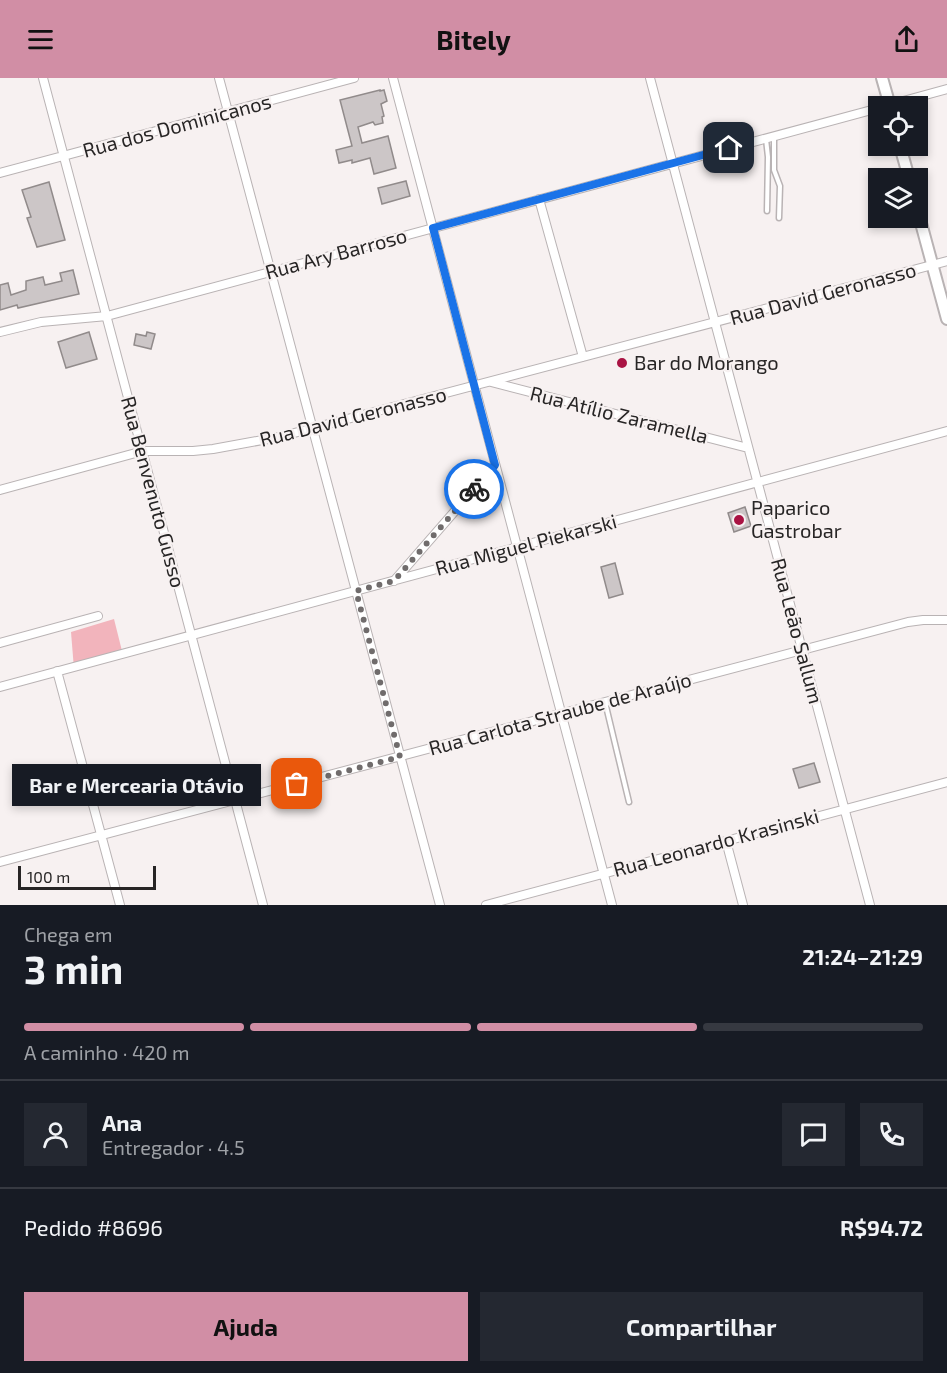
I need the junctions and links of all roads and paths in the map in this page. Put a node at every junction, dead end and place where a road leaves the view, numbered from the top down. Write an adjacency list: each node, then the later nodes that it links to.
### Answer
1 (44, 78): 13 (street, Rua Benvenuto Gusso)
2 (219, 78): 11 (street)
3 (354, 78): 11 (street, Rua dos Dominicanos)
4 (393, 78): 19 (street)
5 (650, 78): 14 (street, Rua Leão Sallum)
6 (882, 78): 8 (main road)
7 (947, 89): 9 (street, Rua Ary Barroso)
8 (884, 96)
9 (921, 96)
10 (868, 111): 12 (street, Rua Ary Barroso)
11 (228, 112): 13 (street, Rua dos Dominicanos); 23 (street)
12 (770, 137): 14 (street, Rua Ary Barroso); 17 (lane); 18 (lane)
13 (64, 156): 15 (street, Rua dos Dominicanos); 24 (street, Rua Benvenuto Gusso)
14 (673, 163): 16 (street, Rua Ary Barroso); 26 (street, Rua Leão Sallum)
15 (0, 173)
16 (539, 199): 19 (street, Rua Ary Barroso); 28 (street)
17 (767, 211)
18 (779, 218)
19 (433, 228): 23 (street, Rua Ary Barroso); 30 (street)
20 (922, 228): 22 (main road)
21 (947, 261): 22 (street, Rua David Geronasso)
22 (932, 265): 25 (main road); 26 (street, Rua David Geronasso)
23 (271, 271): 24 (street, Rua Ary Barroso); 31 (street)
24 (107, 316): 27 (street, Rua Ary Barroso); 34 (street, Rua Benvenuto Gusso)
25 (947, 320)
26 (715, 322): 28 (street, Rua David Geronasso); 33 (street, Rua Leão Sallum)
27 (0, 332)
28 (583, 357): 29 (street, Rua David Geronasso)
29 (490, 381): 30 (street, Rua David Geronasso); 33 (street, Rua Atílio Zaramella)
30 (474, 386): 31 (street, Rua David Geronasso); 35 (street)
31 (313, 428): 34 (street, Rua David Geronasso); 40 (street)
32 (947, 431): 36 (street, Rua Miguel Piekarski)
33 (748, 448): 36 (street, Rua Leão Sallum)
34 (143, 451): 37 (street, Rua David Geronasso); 43 (street, Rua Benvenuto Gusso)
35 (495, 465): 38 (street); 39 (street)
36 (758, 482): 38 (street, Rua Miguel Piekarski); 45 (street, Rua Leão Sallum)
37 (0, 490)
38 (517, 547): 39 (street, Rua Miguel Piekarski); 49 (street)
39 (394, 581): 40 (street, Rua Miguel Piekarski)
40 (356, 591): 43 (street, Rua Miguel Piekarski); 50 (street)
41 (98, 616): 44 (street)
42 (947, 620): 45 (street, Rua Carlota Straube de Araújo)
43 (192, 635): 46 (street, Rua Miguel Piekarski); 52 (street, Rua Benvenuto Gusso)
44 (0, 643)
45 (802, 651): 48 (street, Rua Carlota Straube de Araújo); 54 (street, Rua Leão Sallum)
46 (57, 671): 47 (street, Rua Miguel Piekarski); 55 (street)
47 (0, 687)
48 (605, 702): 49 (street, Rua Carlota Straube de Araújo); 53 (lane)
49 (561, 714): 50 (street, Rua Carlota Straube de Araújo); 58 (street)
50 (400, 757): 52 (street, Rua Carlota Straube de Araújo); 61 (street)
51 (947, 782): 54 (street, Rua Leonardo Krasinski)
52 (236, 800): 55 (street, Rua Carlota Straube de Araújo); 60 (street, Rua Benvenuto Gusso)
53 (629, 802)
54 (844, 809): 56 (street, Rua Leonardo Krasinski); 65 (street, Rua Leão Sallum)
55 (101, 836): 57 (street, Rua Carlota Straube de Araújo); 59 (street)
56 (726, 841): 58 (street, Rua Leonardo Krasinski); 64 (street)
57 (0, 862)
58 (603, 873): 62 (street, Rua Leonardo Krasinski); 63 (street)
59 (120, 905)
60 (263, 905)
61 (440, 905)
62 (486, 905)
63 (612, 905)
64 (742, 905)
65 (870, 905)

